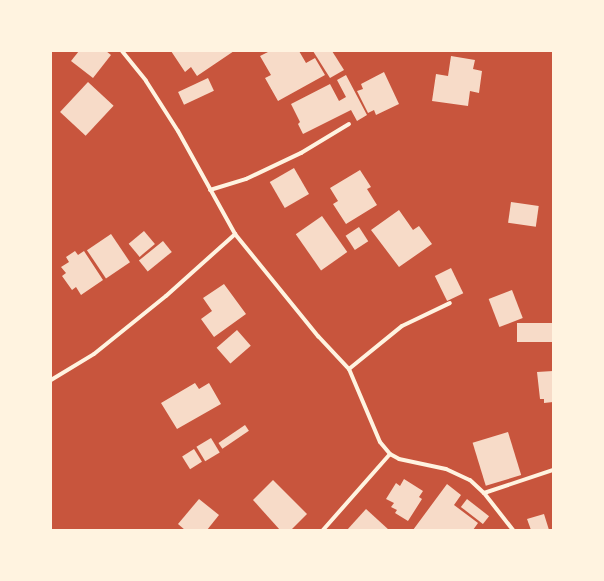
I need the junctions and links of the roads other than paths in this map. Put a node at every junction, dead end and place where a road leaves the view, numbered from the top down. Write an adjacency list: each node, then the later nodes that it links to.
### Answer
1 (122, 51): 3 (street)
2 (349, 124): 3 (street)
3 (210, 190): 4 (street)
4 (235, 234): 6 (street); 7 (street)
5 (450, 303): 6 (street)
6 (349, 369): 8 (street)
7 (51, 380)
8 (390, 454): 10 (street); 11 (street)
9 (553, 470): 10 (street)
10 (484, 493): 12 (street)
11 (323, 530)
12 (513, 530)

